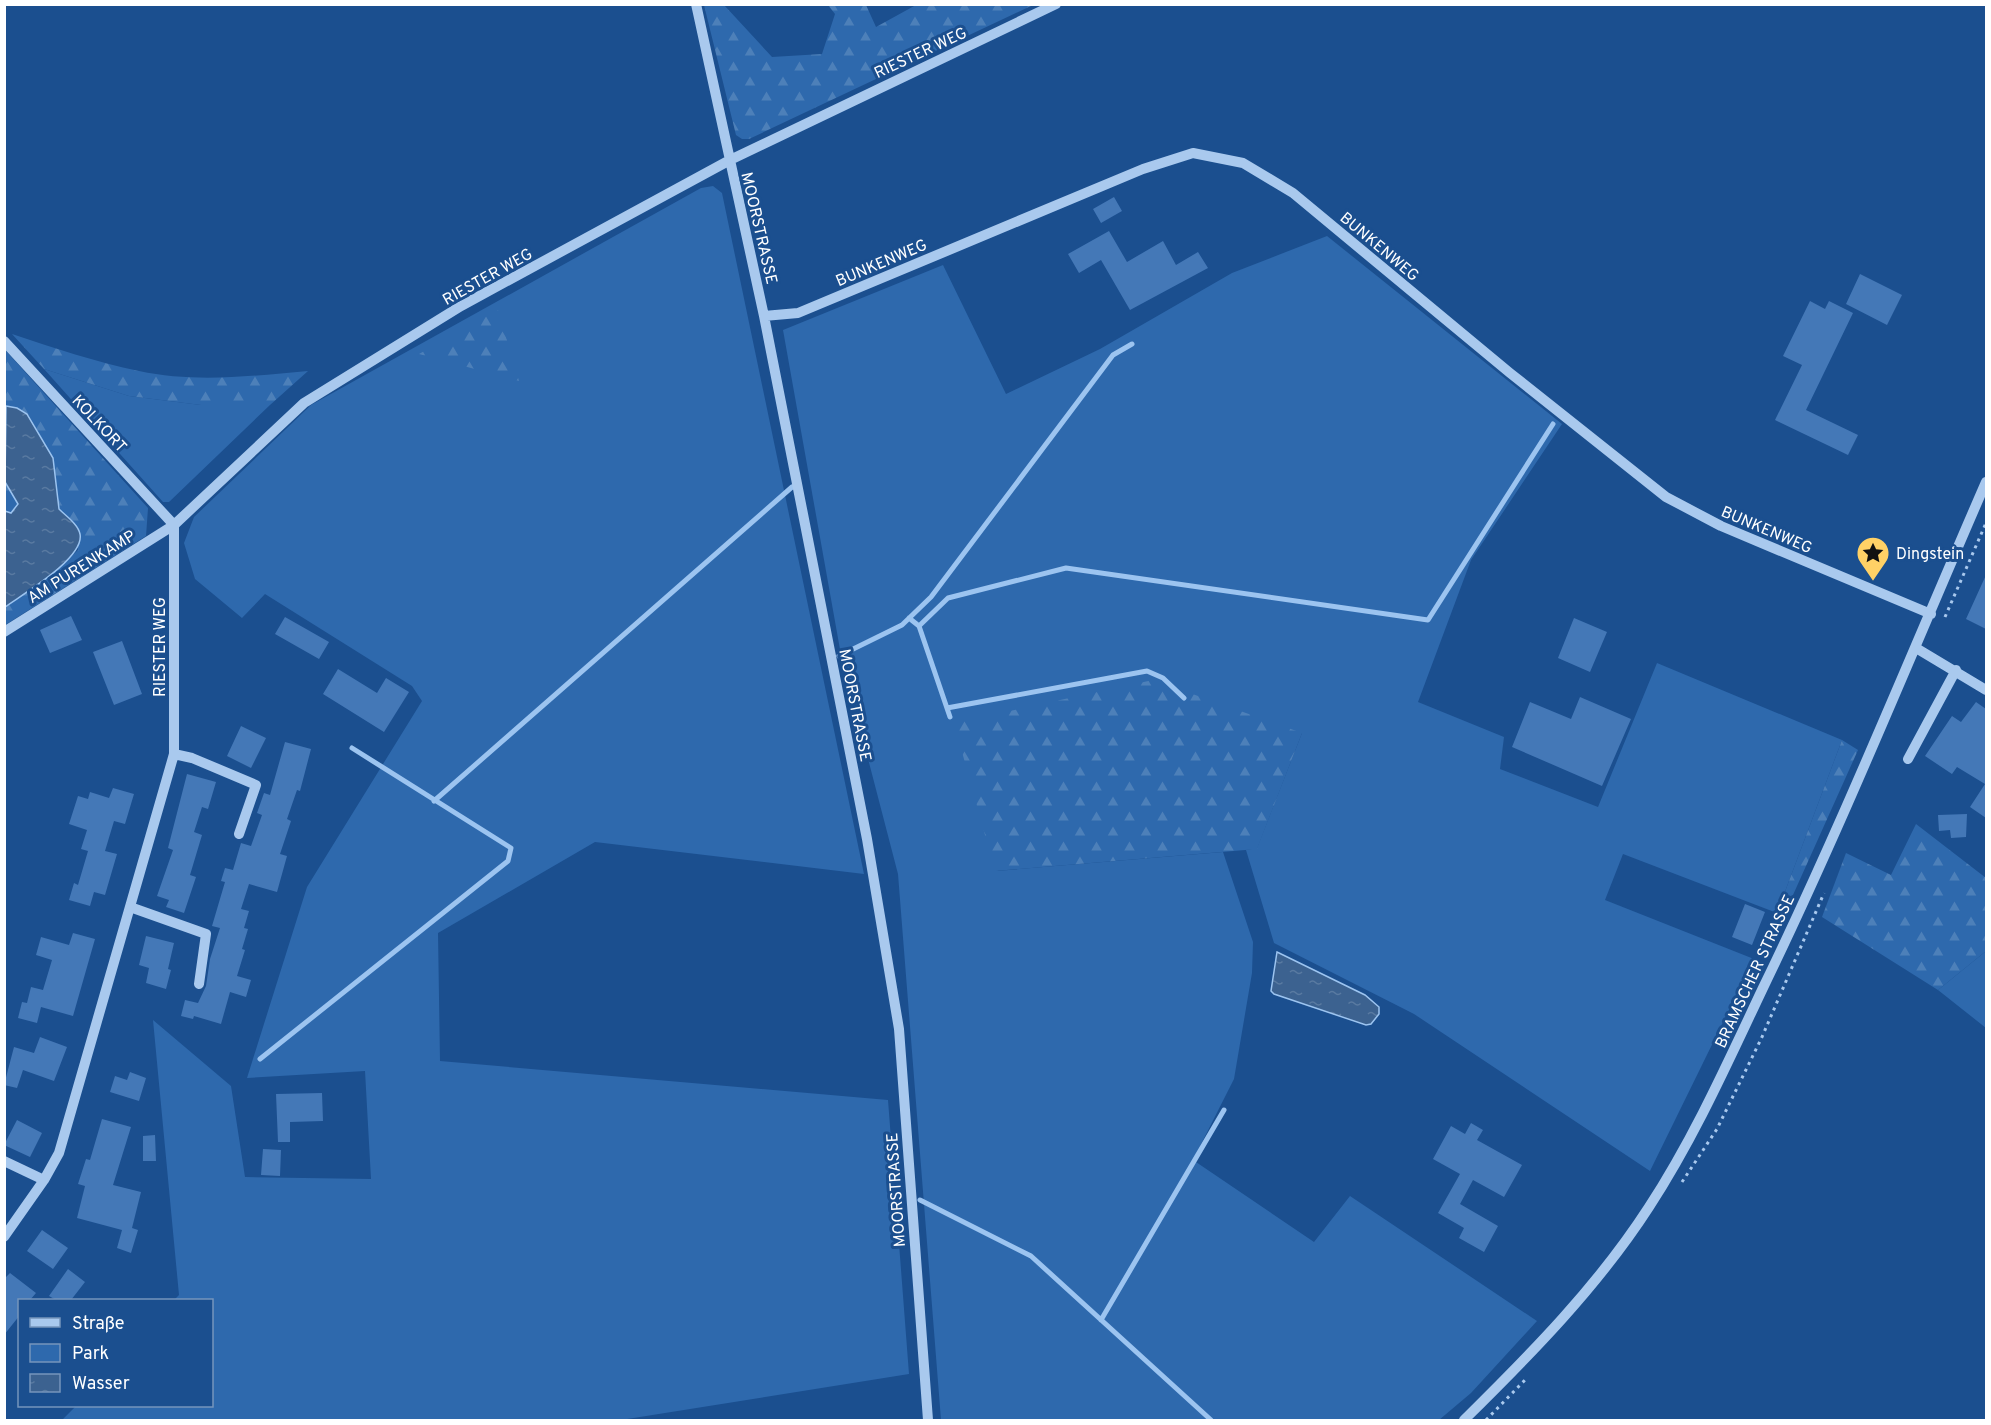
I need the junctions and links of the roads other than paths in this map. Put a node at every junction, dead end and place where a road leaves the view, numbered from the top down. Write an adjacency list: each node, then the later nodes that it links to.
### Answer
1 (696, 4): 3 (street, MOORSTRASSE)
2 (1056, 4): 3 (street, RIESTER WEG)
3 (730, 160): 4 (street, MOORSTRASSE); 7 (street, RIESTER WEG)
4 (764, 316): 8 (street, BUNKENWEG); 21 (street, MOORSTRASSE)
5 (4, 341): 7 (street, KOLKORT)
6 (1986, 482): 8 (street, BRAMSCHER STRASSE)
7 (174, 525): 9 (street, AM PURENKAMP); 13 (street, RIESTER WEG)
8 (1931, 614): 10 (street, BRAMSCHER STRASSE)
9 (4, 632)
10 (1916, 648): 11 (street); 22 (street, BRAMSCHER STRASSE)
11 (1956, 670): 12 (street); 14 (street)
12 (1986, 690)
13 (174, 754): 15 (street); 16 (street, RIESTER WEG)
14 (1908, 759)
15 (239, 834)
16 (130, 907): 17 (street); 19 (street, RIESTER WEG)
17 (198, 984)
18 (4, 1161): 19 (street)
19 (44, 1180): 20 (street, RIESTER WEG)
20 (4, 1237)
21 (928, 1420)
22 (1464, 1420)

